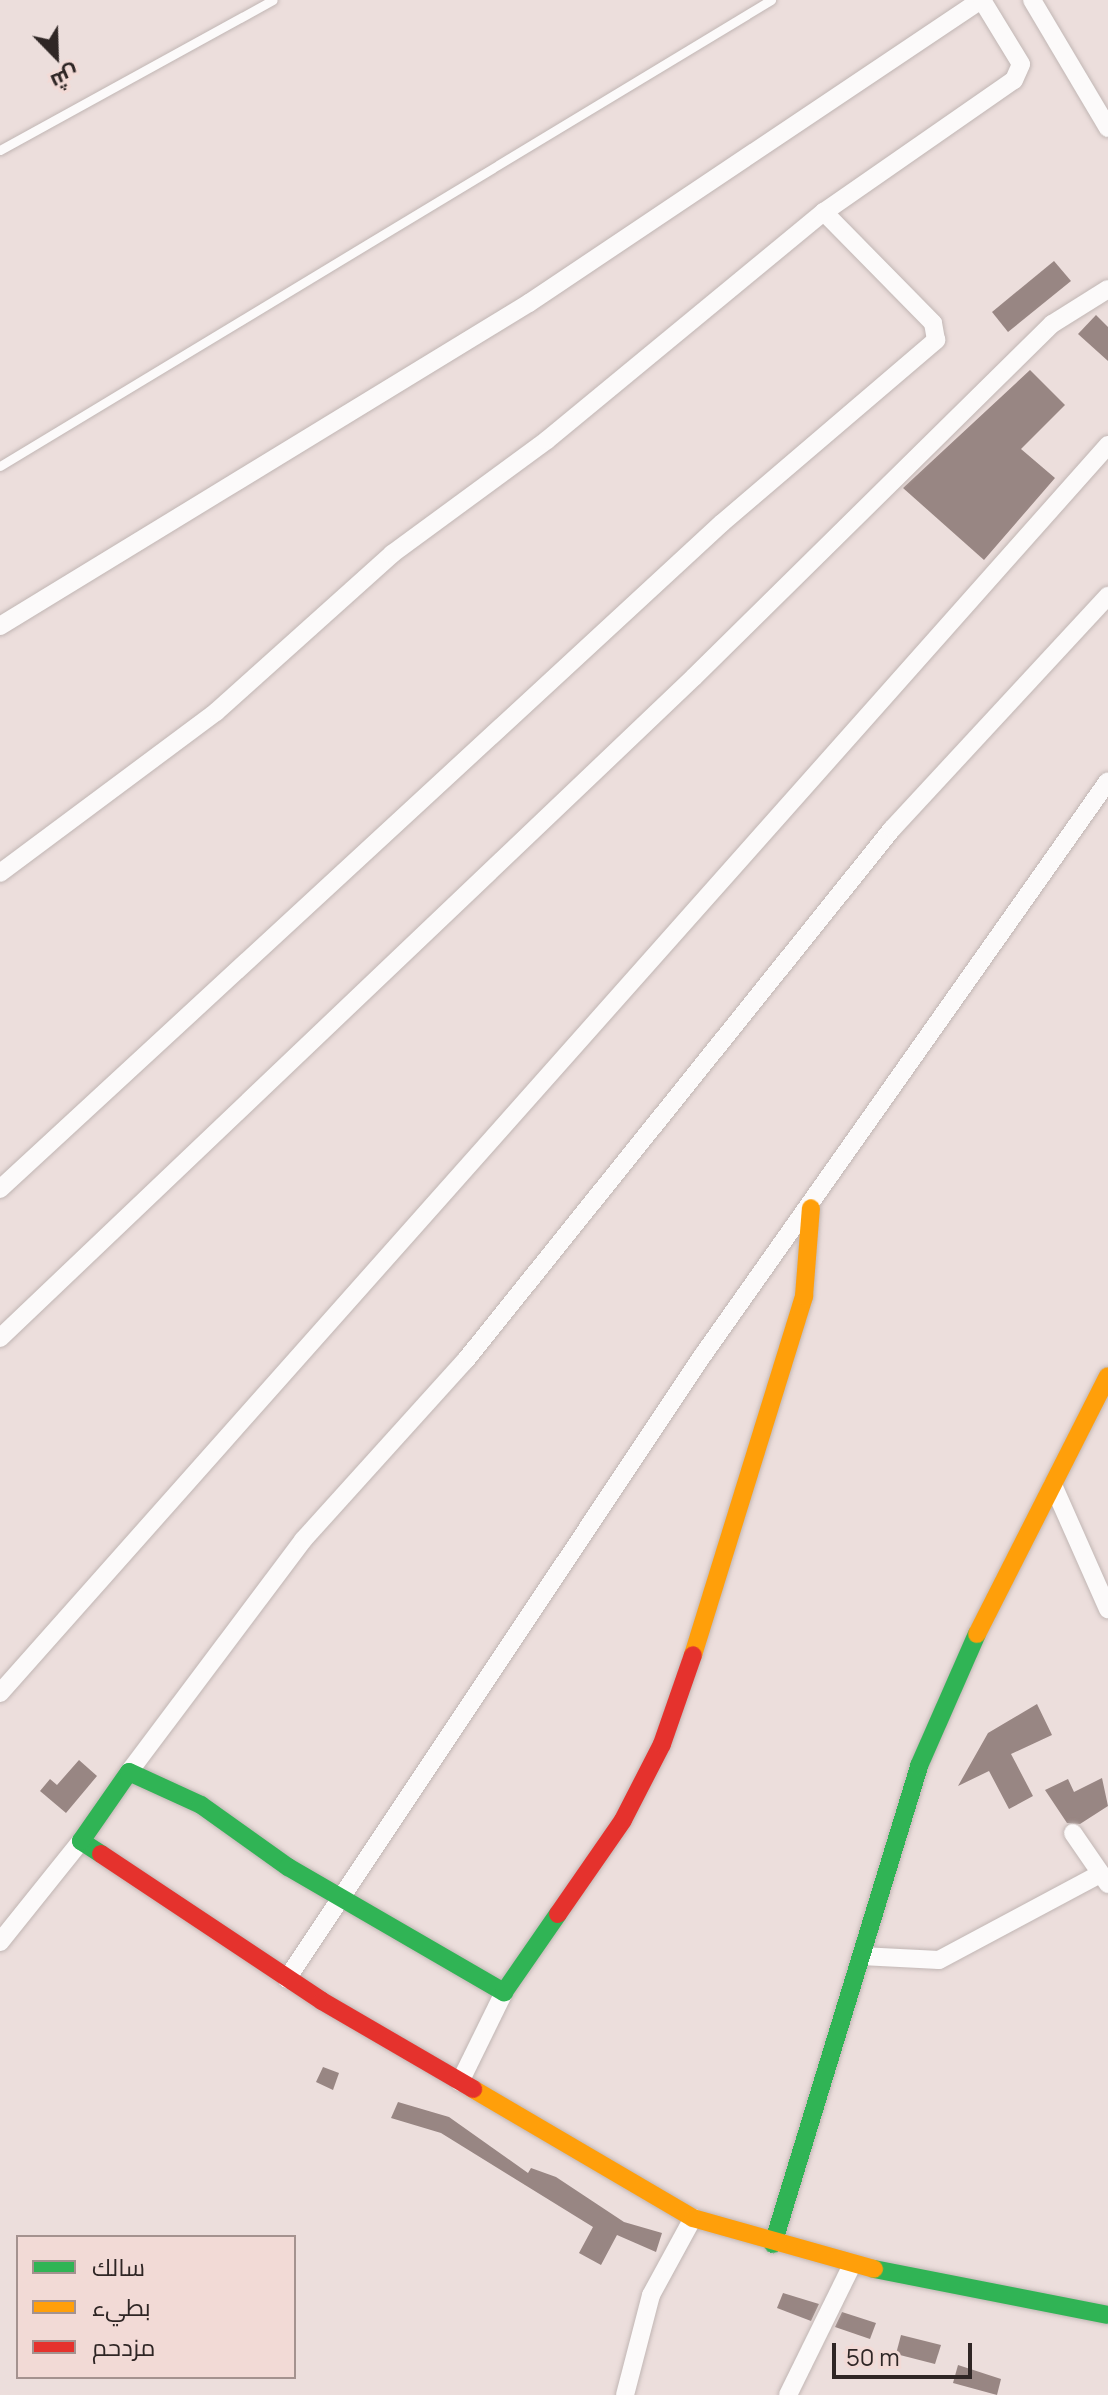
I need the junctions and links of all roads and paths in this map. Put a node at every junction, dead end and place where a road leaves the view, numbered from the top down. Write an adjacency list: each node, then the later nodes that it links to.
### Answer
1 (273, 0): 6 (lane)
2 (771, 0): 10 (lane)
3 (982, 0): 7 (street); 12 (street)
4 (1032, 0): 5 (street)
5 (1108, 128)
6 (0, 150)
7 (824, 212): 14 (street); 15 (street)
8 (1108, 289): 17 (street)
9 (1108, 445): 21 (street)
10 (0, 466)
11 (1108, 596): 22 (street)
12 (0, 626)
13 (1108, 781): 16 (street)
14 (0, 873)
15 (0, 1189)
16 (811, 1208): 26 (street); 30 (street)
17 (0, 1338)
18 (1108, 1376): 19 (street)
19 (1053, 1485): 20 (street); 28 (street)
20 (1108, 1609)
21 (0, 1693)
22 (129, 1772): 24 (street); 26 (street)
23 (1073, 1833): 25 (street)
24 (81, 1841): 27 (street); 29 (street)
25 (1106, 1881): 28 (street)
26 (342, 1892): 29 (street); 30 (street)
27 (0, 1942)
28 (861, 1956): 33 (street)
29 (287, 1979): 31 (street)
30 (504, 1992): 31 (street)
31 (460, 2082): 32 (street)
32 (693, 2218): 33 (street); 36 (street)
33 (773, 2244): 34 (street)
34 (852, 2265): 35 (street); 37 (street)
35 (1108, 2315)
36 (625, 2395)
37 (788, 2395)

